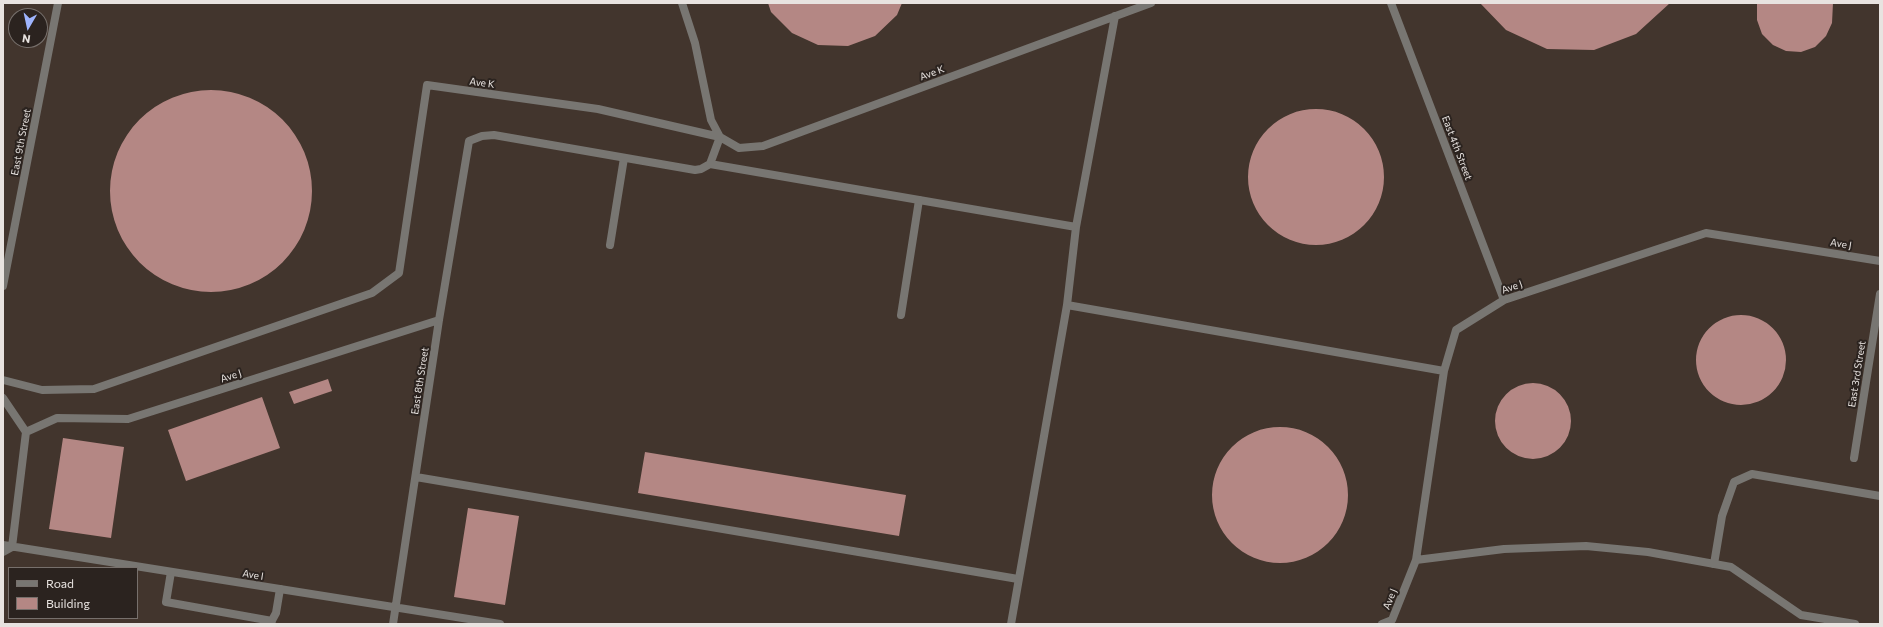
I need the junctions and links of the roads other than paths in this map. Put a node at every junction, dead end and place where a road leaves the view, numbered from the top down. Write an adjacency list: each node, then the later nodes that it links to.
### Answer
1 (58, 3): 13 (street, East 9th Street)
2 (682, 3): 6 (street)
3 (1151, 3): 5 (street, Ave K)
4 (1391, 3): 15 (street, East 4th Street)
5 (1115, 16): 6 (street, Ave K); 10 (street)
6 (720, 137): 8 (street); 20 (street, Ave K)
7 (624, 158): 8 (street); 11 (street); 18 (street, East 8th Street)
8 (710, 164): 9 (street)
9 (919, 200): 10 (street); 17 (street)
10 (1076, 227): 16 (street)
11 (610, 245)
12 (1880, 261): 15 (street, Ave J)
13 (3, 286)
14 (1880, 294): 23 (street, East 3rd Street)
15 (1504, 300): 19 (street, Ave J)
16 (1067, 305): 19 (street); 32 (street)
17 (901, 314)
18 (439, 320): 22 (street, Ave J); 24 (street, East 8th Street)
19 (1444, 371): 29 (street, Ave J)
20 (3, 380)
21 (3, 398): 22 (street)
22 (26, 432): 27 (street)
23 (1854, 458)
24 (416, 477): 32 (street); 34 (street, East 8th Street)
25 (1880, 496): 30 (street)
26 (3, 545): 27 (street, Ave I)
27 (12, 547): 28 (street); 31 (street, Ave I)
28 (3, 552)
29 (1416, 560): 30 (street); 39 (street, Ave J)
30 (1714, 564): 40 (street)
31 (171, 572): 33 (street, Ave I); 35 (street)
32 (1018, 579): 38 (street)
33 (280, 589): 34 (street, Ave I); 35 (street)
34 (396, 607): 36 (street, East 8th Street); 37 (street, Ave I)
35 (271, 622)
36 (393, 624)
37 (500, 624)
38 (1011, 624)
39 (1382, 624)
40 (1855, 624)

